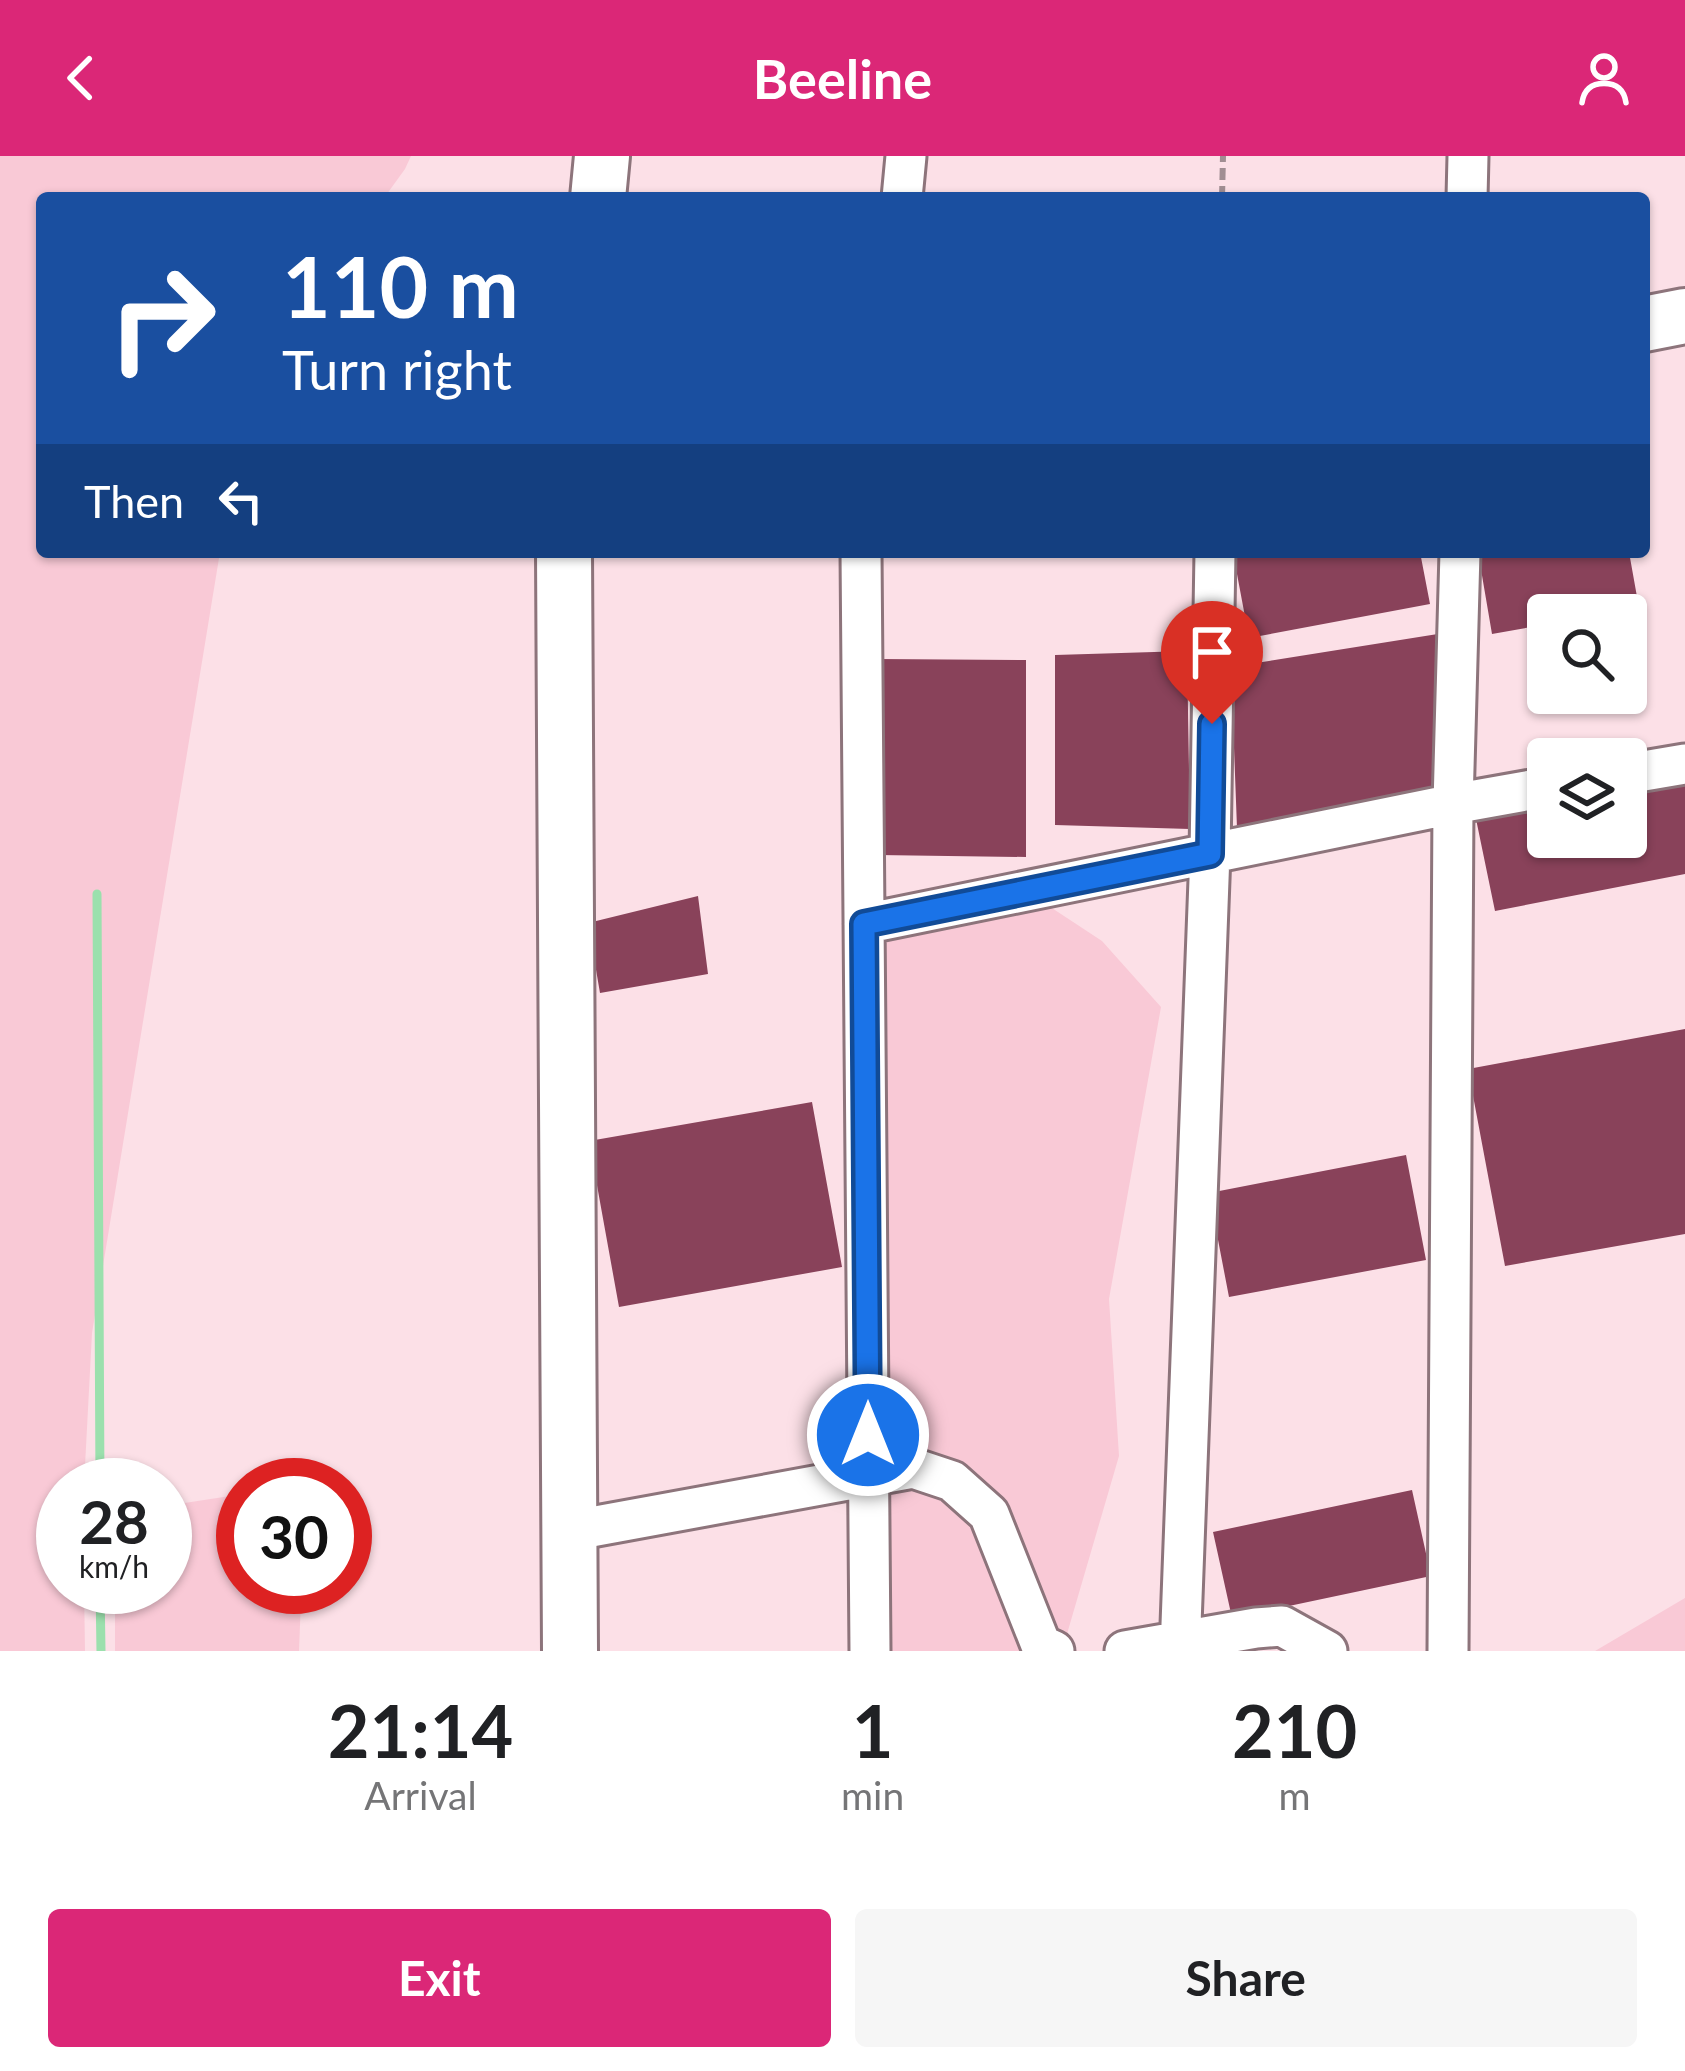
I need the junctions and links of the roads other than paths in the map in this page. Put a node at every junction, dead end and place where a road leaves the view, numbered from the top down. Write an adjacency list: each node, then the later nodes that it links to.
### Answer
1 (602, 156): 4 (street)
2 (906, 156): 5 (street)
3 (1468, 156): 6 (street)
4 (599, 192)
5 (903, 192)
6 (1467, 192)
7 (1685, 316): 8 (street)
8 (1650, 323)
9 (564, 558): 20 (street)
10 (861, 558): 18 (street)
11 (1214, 558): 17 (street)
12 (1460, 558): 16 (street)
13 (1685, 764): 14 (street)
14 (1647, 770)
15 (1527, 791): 16 (street)
16 (1453, 803): 17 (street); 27 (street)
17 (1210, 854): 18 (street); 21 (street)
18 (864, 924): 19 (street)
19 (868, 1476): 20 (street); 23 (street); 24 (street)
20 (569, 1531): 22 (street)
21 (1180, 1646): 25 (street); 26 (street)
22 (570, 1651)
23 (870, 1651)
24 (1054, 1651)
25 (1125, 1651)
26 (1327, 1651)
27 (1448, 1651)

